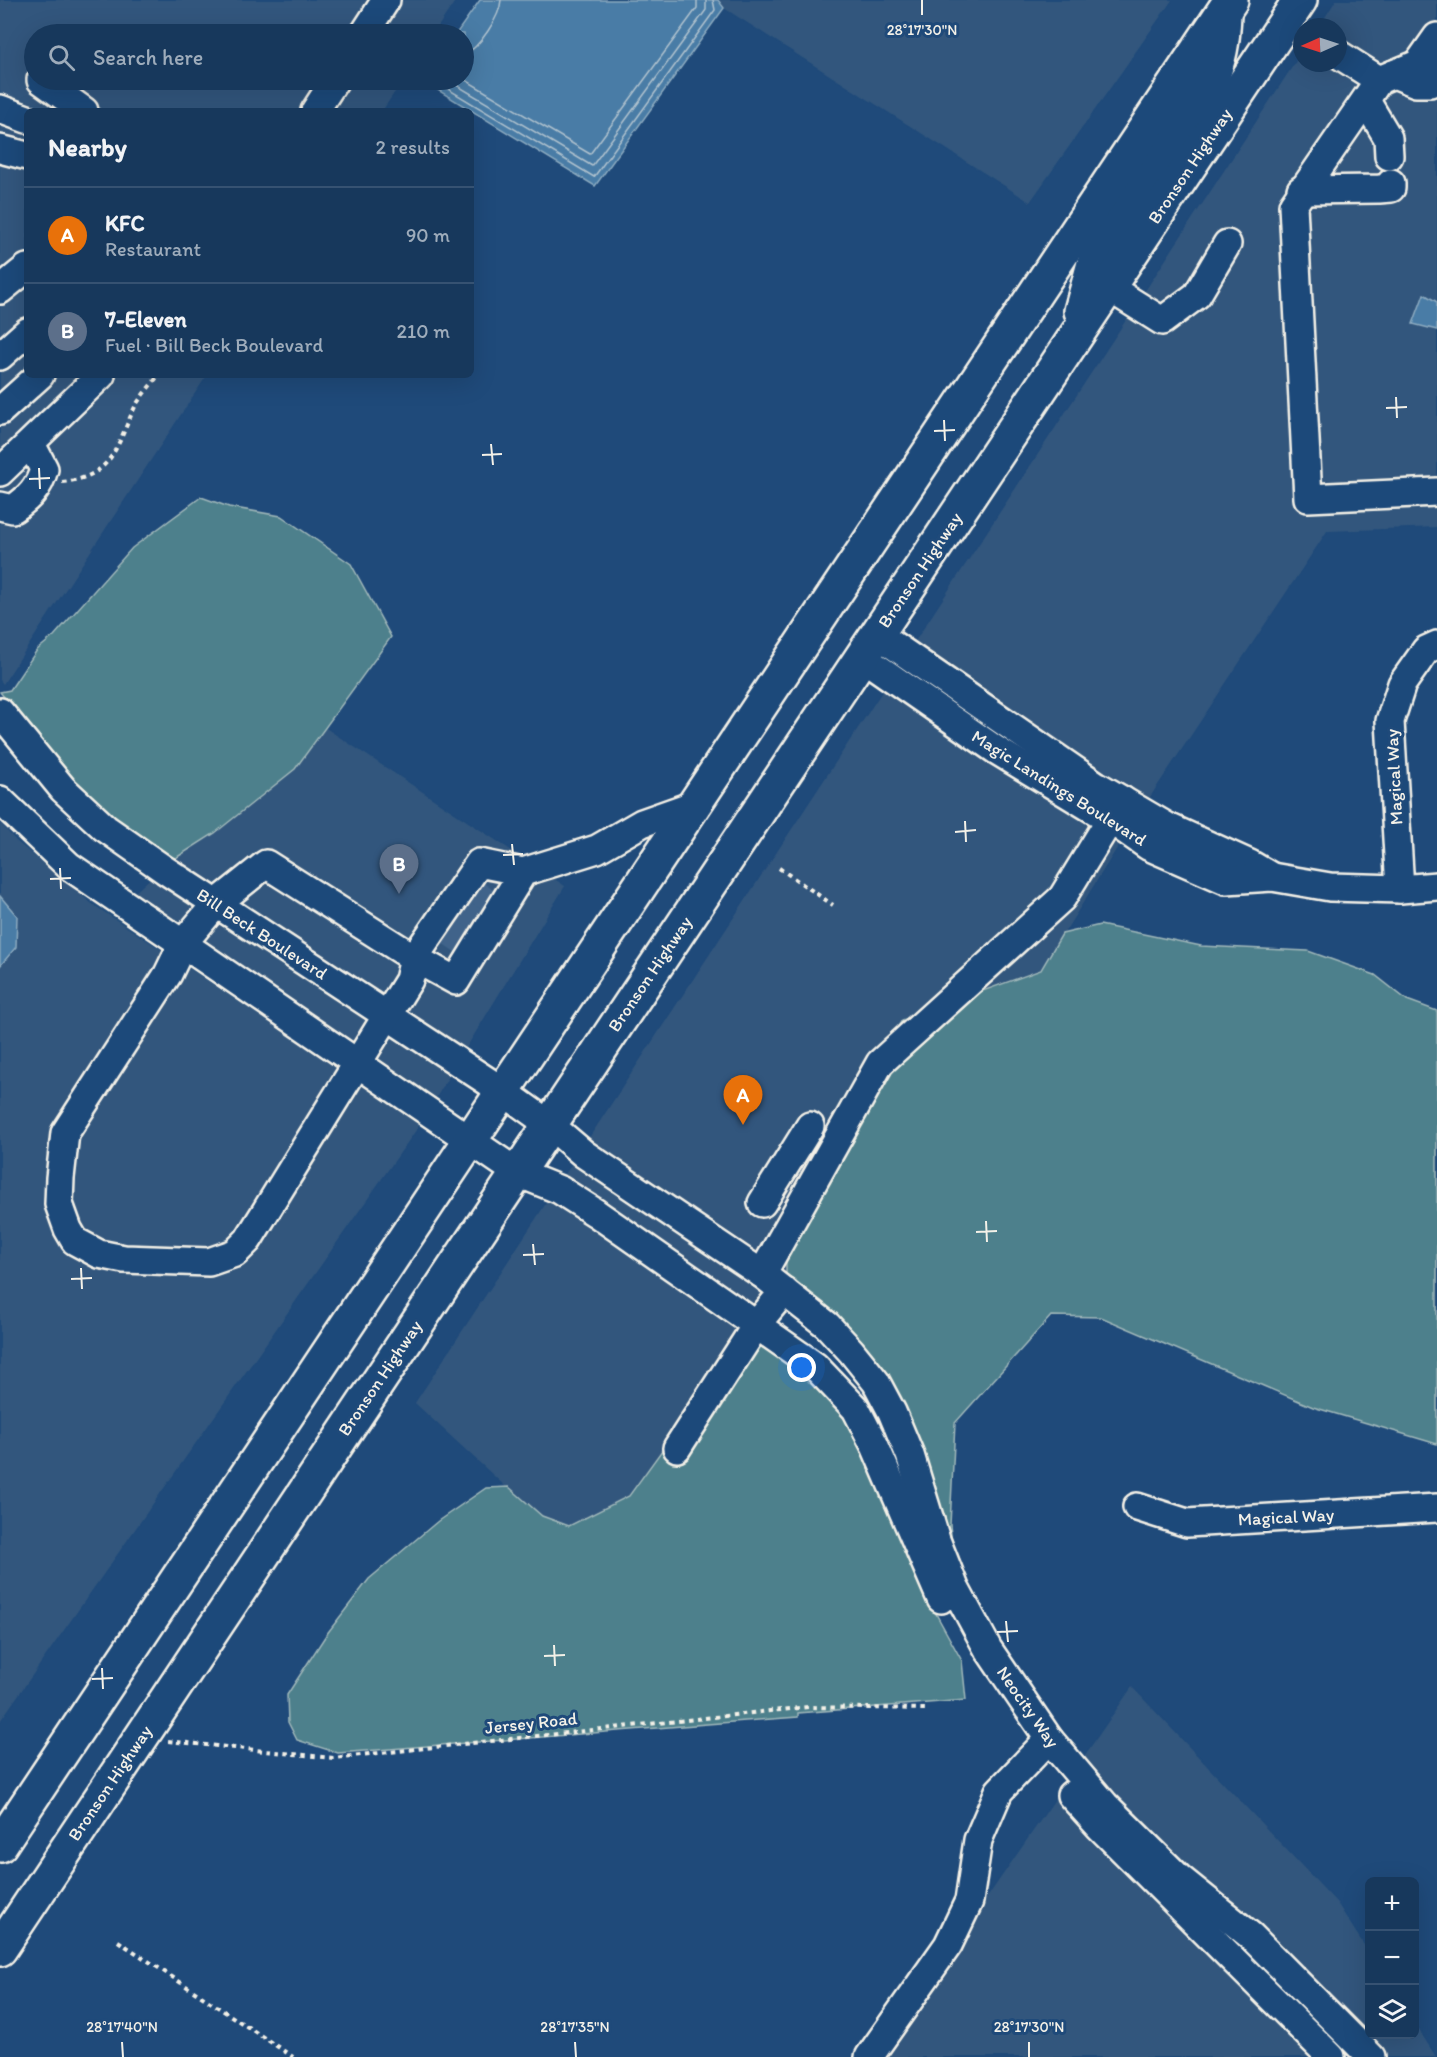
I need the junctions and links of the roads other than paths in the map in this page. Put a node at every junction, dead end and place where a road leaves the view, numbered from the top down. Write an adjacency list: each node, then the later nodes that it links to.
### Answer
1 (386, 0): 4 (street)
2 (1221, 4): 24 (highway); 37 (highway)
3 (1294, 13): 21 (highway, Bronson Highway)
4 (370, 24)
5 (1437, 37): 7 (street)
6 (1347, 57): 7 (street)
7 (1404, 78): 16 (street); 18 (street)
8 (55, 90): 10 (street)
9 (329, 90): 11 (street)
10 (80, 108)
11 (317, 108)
12 (0, 109): 13 (street)
13 (24, 118)
14 (0, 149): 15 (street)
15 (24, 155)
16 (1389, 156)
17 (1391, 183): 18 (street)
18 (1301, 190): 31 (street)
19 (1227, 244): 21 (street)
20 (24, 270): 22 (street)
21 (1108, 287): 24 (highway, Bronson Highway)
22 (0, 290)
23 (24, 335): 25 (street)
24 (1072, 341): 34 (highway, Bronson Highway)
25 (0, 357)
26 (36, 378): 28 (street)
27 (97, 378): 29 (street)
28 (0, 411)
29 (31, 444): 30 (street); 32 (street)
30 (0, 472)
31 (1437, 492)
32 (0, 506)
33 (1437, 645): 41 (street, Magical Way)
34 (869, 646): 38 (street, Magic Landings Boulevard); 49 (highway, Bronson Highway)
35 (0, 712): 42 (street, Bill Beck Boulevard)
36 (0, 800): 44 (street)
37 (693, 805): 39 (street); 48 (highway)
38 (1116, 810): 41 (street, Magic Landings Boulevard); 54 (street)
39 (523, 872): 43 (street); 43 (street)
40 (1437, 886): 41 (street, Magic Landings Boulevard)
41 (1400, 889)
42 (216, 904): 44 (street); 45 (street); 46 (street, Bill Beck Boulevard)
43 (468, 917): 45 (street); 45 (street)
44 (183, 943): 47 (street); 47 (street)
45 (414, 958): 46 (street)
46 (387, 1015): 47 (street); 48 (street, Bill Beck Boulevard)
47 (360, 1064): 51 (street)
48 (504, 1092): 49 (street, Bill Beck Boulevard); 51 (highway)
49 (550, 1125): 52 (highway, Bronson Highway); 54 (street, Bill Beck Boulevard)
50 (810, 1126): 53 (street)
51 (471, 1140): 52 (street); 61 (highway)
52 (518, 1173): 56 (street, Neocity Way); 62 (highway, Bronson Highway)
53 (762, 1203)
54 (762, 1274): 55 (street, Neocity Way)
55 (784, 1291): 56 (street); 60 (street, Neocity Way)
56 (758, 1324): 57 (street); 60 (street, Neocity Way)
57 (677, 1448)
58 (1137, 1507): 59 (street, Magical Way)
59 (1437, 1508)
60 (1043, 1745): 63 (street); 64 (street, Neocity Way); 65 (street, Neocity Way)
61 (0, 1845)
62 (0, 1949)
63 (869, 2057)
64 (1331, 2057)
65 (1371, 2057)

